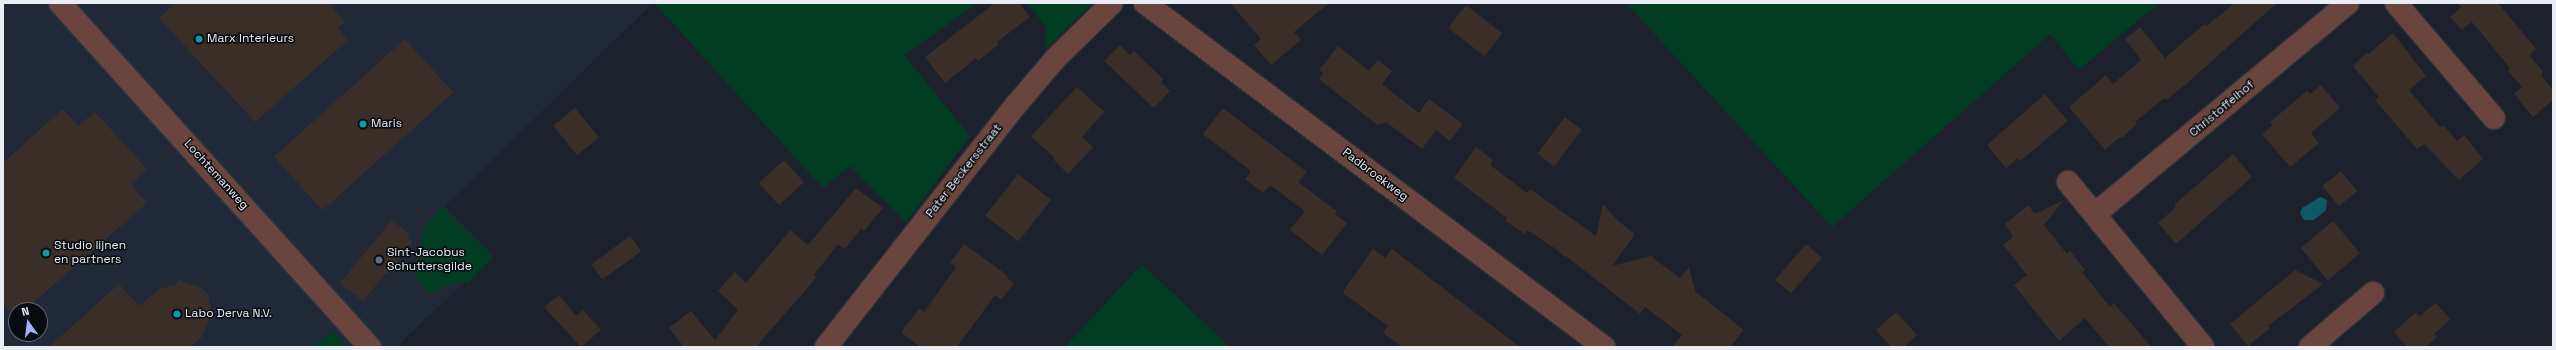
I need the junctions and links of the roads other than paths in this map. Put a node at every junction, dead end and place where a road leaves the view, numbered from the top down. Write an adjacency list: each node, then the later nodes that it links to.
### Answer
1 (60, 3): 10 (street, Lochtemanweg)
2 (1112, 3): 11 (street, Pater Beckersstraat)
3 (1145, 3): 12 (street, Padbroekweg)
4 (2348, 3): 8 (street, Christoffelhof)
5 (2396, 3): 6 (street)
6 (2494, 118)
7 (2068, 182): 8 (street)
8 (2095, 214): 13 (street)
9 (2374, 293): 14 (street)
10 (370, 347)
11 (826, 347)
12 (1604, 347)
13 (2203, 347)
14 (2310, 347)

